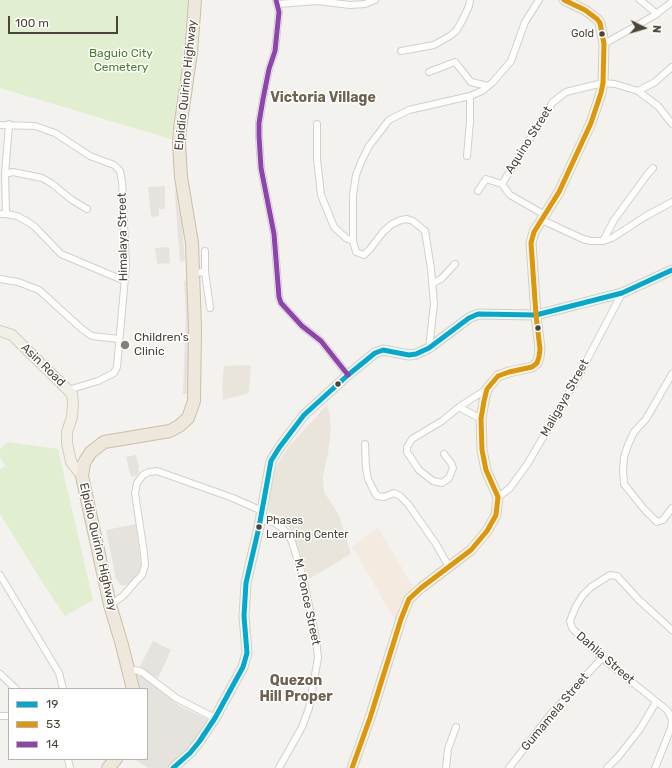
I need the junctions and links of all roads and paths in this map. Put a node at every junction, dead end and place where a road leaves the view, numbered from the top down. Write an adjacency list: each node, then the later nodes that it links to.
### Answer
1 (195, 0): 36 (highway, Elpidio Quirino Highway)
2 (374, 0): 7 (street)
3 (470, 0): 11 (street)
4 (539, 0): 15 (street)
5 (564, 0): 10 (street)
6 (640, 0): 9 (street)
7 (277, 2): 47 (street)
8 (672, 2): 9 (street)
9 (658, 12): 10 (street)
10 (604, 44): 14 (street)
11 (401, 51)
12 (672, 67): 16 (street)
13 (429, 72): 15 (street)
14 (603, 83): 16 (street); 25 (street, Aquino Street); 30 (street)
15 (488, 86): 17 (street)
16 (638, 91): 20 (street)
17 (470, 96): 22 (street); 31 (street)
18 (9, 124): 21 (street); 24 (street); 38 (street, Himalaya Street)
19 (317, 124): 31 (street)
20 (672, 124)
21 (0, 125)
22 (467, 156)
23 (653, 168): 32 (street)
24 (4, 174): 28 (street); 29 (street)
25 (502, 184): 26 (street, Aquino Street); 30 (street, Aquino Street)
26 (478, 191)
27 (672, 202): 32 (street)
28 (88, 209)
29 (3, 214): 38 (street)
30 (543, 218): 32 (street, Aquino Street); 42 (street)
31 (353, 241): 39 (street)
32 (603, 241)
33 (205, 251): 36 (street)
34 (455, 264): 39 (street)
35 (672, 270): 40 (street)
36 (199, 273): 41 (street); 54 (highway, Elpidio Quirino Highway)
37 (0, 279): 44 (street)
38 (125, 281): 44 (street, Himalaya Street)
39 (433, 283): 45 (street)
40 (622, 292): 42 (street); 55 (street, Maligaya Street)
41 (210, 308)
42 (536, 315): 45 (street); 48 (street)
43 (0, 331): 49 (main road, Asin Road)
44 (119, 339): 49 (street, Himalaya Street)
45 (429, 348): 47 (street)
46 (672, 374): 56 (street)
47 (348, 375): 57 (street)
48 (488, 389): 50 (street); 51 (street)
49 (68, 390): 54 (main road, Asin Road)
50 (458, 407): 51 (street); 53 (street)
51 (481, 419): 55 (street)
52 (365, 444): 58 (street)
53 (444, 454)
54 (82, 476): 60 (highway, Elpidio Quirino Highway)
55 (498, 497): 58 (street)
56 (672, 508)
57 (261, 515): 60 (street, M. Ponce Street); 69 (street); 74 (street, M. Ponce Street)
58 (449, 567): 75 (street)
59 (0, 575): 66 (street)
60 (110, 605): 63 (highway, Elpidio Quirino Highway)
61 (672, 630): 62 (street, Dahlia Street)
62 (602, 658): 68 (street, Dahlia Street); 77 (street, Gumamela Street)
63 (129, 671): 67 (highway, Elpidio Quirino Highway); 69 (street)
64 (0, 674): 65 (street)
65 (15, 688)
66 (63, 688)
67 (133, 688)
68 (656, 702): 78 (street); 79 (street, Dahlia Street)
69 (215, 718): 73 (street)
70 (456, 727): 76 (street)
71 (115, 760): 72 (highway)
72 (108, 768)
73 (173, 768)
74 (279, 768)
75 (352, 768)
76 (446, 768)
77 (509, 768)
78 (607, 768)
79 (655, 768)

